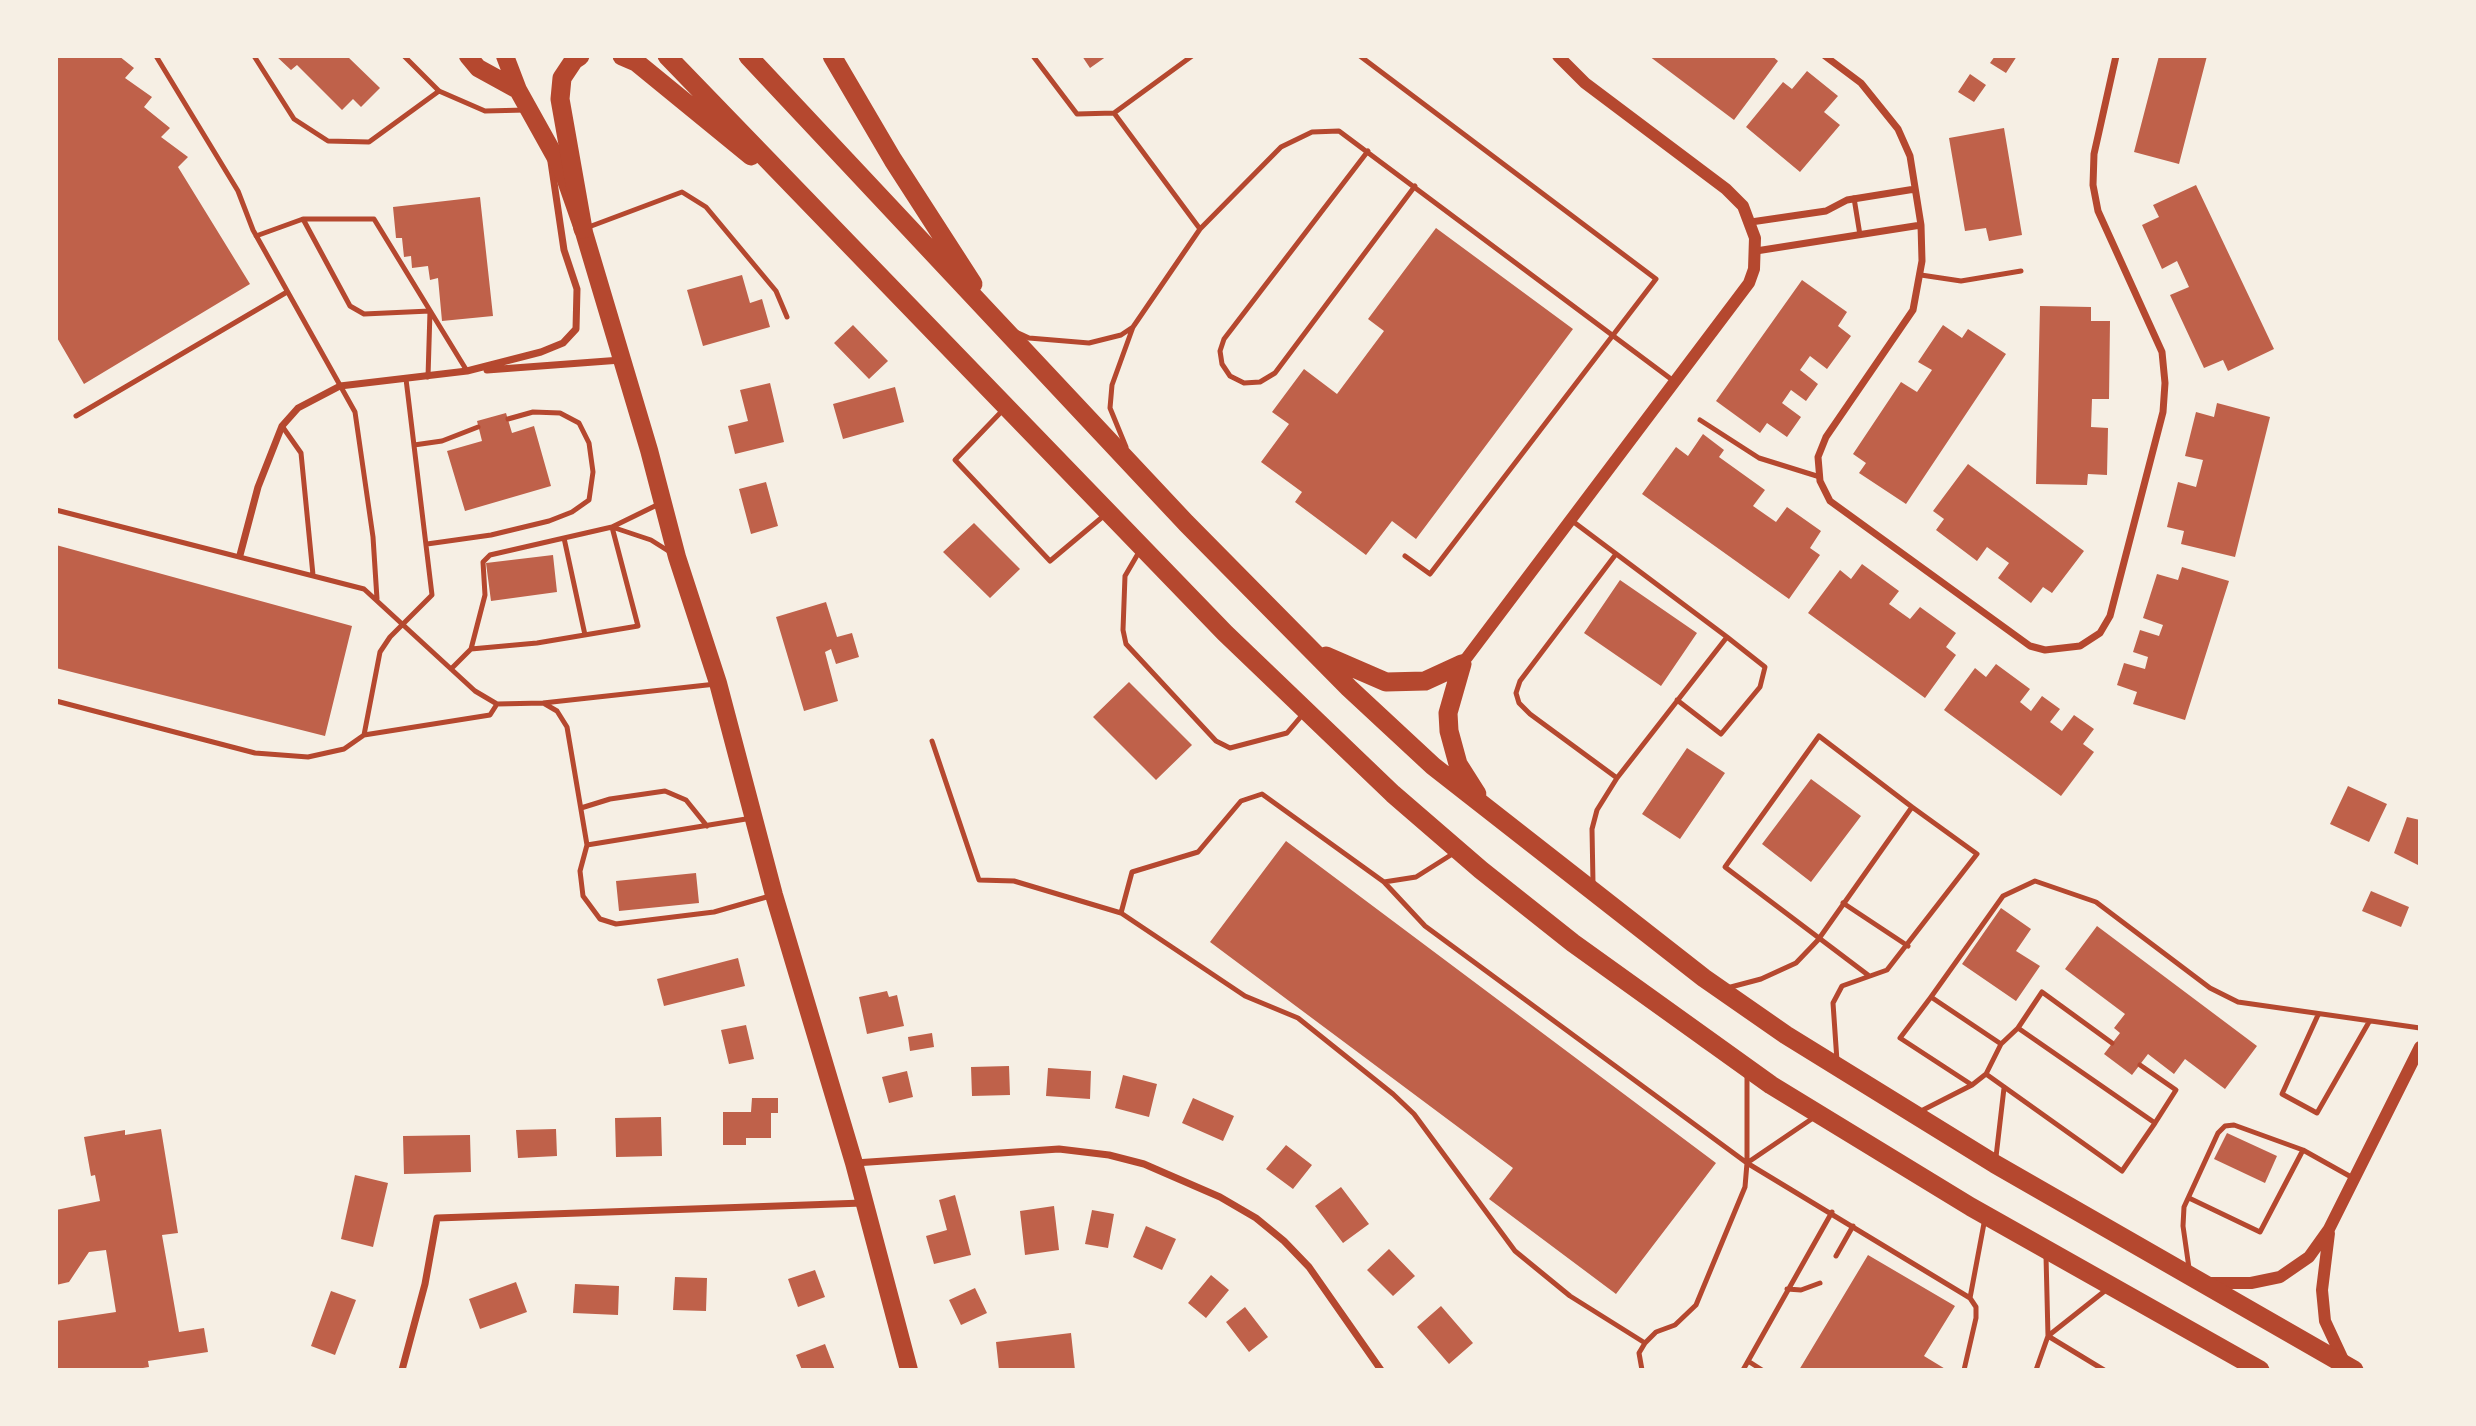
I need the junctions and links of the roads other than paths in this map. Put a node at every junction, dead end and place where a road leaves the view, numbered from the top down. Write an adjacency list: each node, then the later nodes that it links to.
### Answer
1 (156, 56): 33 (lane)
2 (254, 56): 18 (lane)
3 (404, 56): 18 (lane)
4 (468, 56): 17 (main road)
5 (505, 56): 17 (main road)
6 (580, 56): 30 (highway)
7 (622, 56): 26 (highway)
8 (667, 56): 26 (highway)
9 (748, 56): 40 (highway)
10 (1033, 56): 20 (lane)
11 (1192, 56): 20 (lane)
12 (1360, 56): 42 (lane)
13 (1558, 56): 28 (street)
14 (1825, 56): 24 (street)
15 (2116, 56): 57 (street)
16 (838, 61): 40 (highway)
17 (518, 90): 19 (main road)
18 (439, 91): 19 (lane)
19 (529, 110): 21 (main road)
20 (1114, 113): 31 (lane)
21 (550, 144): 30 (main road); 44 (street)
22 (1368, 151): 23 (lane); 23 (lane); 31 (lane)
23 (1415, 186): 42 (lane)
24 (1915, 189): 25 (street); 29 (street)
25 (1854, 198): 28 (street); 32 (lane)
26 (825, 215): 49 (highway)
27 (303, 219): 33 (lane); 38 (lane); 38 (lane)
28 (1751, 222): 34 (street)
29 (1921, 225): 32 (street); 36 (street)
30 (583, 229): 39 (lane); 43 (main road)
31 (1200, 229): 41 (lane)
32 (1860, 235): 34 (street)
33 (256, 236): 37 (lane)
34 (1756, 251): 47 (street)
35 (2021, 271): 36 (lane)
36 (1921, 275): 57 (street)
37 (287, 292): 48 (lane); 50 (lane)
38 (430, 311): 44 (lane); 45 (lane)
39 (787, 317)
40 (1001, 326): 41 (lane); 56 (highway)
41 (1133, 327): 56 (lane)
42 (1615, 334): 47 (lane); 68 (lane)
43 (622, 360): 44 (street); 58 (main road)
44 (467, 371): 45 (street)
45 (428, 377): 46 (street)
46 (406, 379): 48 (street); 55 (lane)
47 (1675, 382): 61 (street)
48 (340, 386): 53 (street); 71 (lane)
49 (1007, 406): 60 (highway); 60 (lane)
50 (76, 416)
51 (508, 419): 64 (lane)
52 (1700, 420): 57 (lane)
53 (282, 426): 67 (street); 70 (lane)
54 (478, 428): 55 (lane)
55 (414, 445): 64 (lane)
56 (1138, 472): 75 (highway)
57 (1820, 477)
58 (663, 502): 62 (lane); 69 (main road)
59 (56, 510): 67 (lane)
60 (1108, 512): 65 (highway)
61 (1570, 520): 66 (lane); 77 (street)
62 (612, 527): 63 (lane); 69 (lane); 73 (lane)
63 (564, 538): 73 (lane); 76 (lane)
64 (427, 544): 72 (lane)
65 (1142, 547): 84 (highway); 84 (lane)
66 (1616, 554): 74 (lane); 87 (lane)
67 (240, 555): 70 (lane)
68 (1405, 556)
69 (677, 557): 79 (main road)
70 (313, 575): 71 (lane)
71 (377, 600): 72 (lane)
72 (403, 625): 78 (lane); 85 (lane)
73 (585, 635): 76 (lane)
74 (1727, 637): 80 (lane); 80 (lane)
75 (1307, 646): 77 (highway); 90 (highway)
76 (471, 649): 78 (lane)
77 (1462, 664): 90 (highway)
78 (451, 669): 83 (lane)
79 (718, 683): 82 (lane); 91 (main road)
80 (1677, 700): 87 (lane)
81 (56, 701): 85 (lane)
82 (543, 703): 83 (lane); 89 (lane)
83 (497, 704): 85 (lane)
84 (1306, 712): 94 (highway)
85 (364, 735)
86 (932, 741): 99 (lane)
87 (1617, 778): 96 (lane)
88 (1912, 807): 98 (lane); 100 (lane); 101 (lane)
89 (581, 808): 92 (lane); 93 (lane)
90 (1487, 809): 96 (highway)
91 (755, 817): 92 (lane); 97 (main road)
92 (707, 826): 93 (lane)
93 (587, 845): 97 (lane)
94 (1459, 850): 95 (lane); 113 (highway)
95 (1384, 882): 99 (lane); 123 (lane)
96 (1593, 890): 103 (highway)
97 (774, 895): 122 (main road)
98 (1843, 903): 100 (lane); 101 (lane)
99 (1121, 913): 140 (lane)
100 (1818, 940): 102 (lane); 103 (lane)
101 (1908, 946): 102 (lane)
102 (1868, 975): 114 (lane)
103 (1720, 990): 114 (highway)
104 (1931, 997): 105 (lane); 110 (lane); 116 (lane)
105 (2318, 1015): 106 (lane); 106 (lane)
106 (2369, 1022): 107 (lane)
107 (2420, 1027)
108 (2018, 1028): 109 (lane); 110 (lane); 120 (lane)
109 (2112, 1043)
110 (2001, 1044): 115 (lane)
111 (2420, 1046): 125 (street)
112 (2140, 1065): 120 (lane)
113 (1746, 1068): 118 (highway); 123 (lane)
114 (1837, 1068): 119 (highway)
115 (1986, 1074): 116 (lane); 117 (lane)
116 (1972, 1085): 119 (lane)
117 (2004, 1088): 120 (lane); 124 (lane)
118 (1818, 1115): 123 (lane); 129 (highway)
119 (1913, 1115): 124 (highway)
120 (2155, 1123)
121 (2303, 1150): 125 (lane); 126 (lane); 126 (lane)
122 (854, 1163): 127 (main road); 145 (street)
123 (1747, 1163): 128 (lane); 140 (lane)
124 (1995, 1164): 134 (highway)
125 (2356, 1179): 131 (street)
126 (2189, 1198): 134 (lane)
127 (864, 1203): 143 (street); 144 (main road)
128 (1832, 1212): 130 (lane); 137 (lane)
129 (1985, 1215): 132 (highway); 138 (lane)
130 (1853, 1226): 133 (lane); 138 (lane)
131 (2329, 1229): 134 (street); 142 (street)
132 (2046, 1249): 136 (highway); 139 (lane)
133 (1836, 1256)
134 (2196, 1280): 142 (highway)
135 (1820, 1283): 137 (lane)
136 (2111, 1286): 139 (lane); 152 (highway)
137 (1787, 1289): 141 (lane)
138 (1970, 1298): 149 (lane)
139 (2048, 1336): 150 (lane); 151 (lane)
140 (1645, 1343): 146 (lane)
141 (1748, 1361): 147 (lane); 148 (lane)
142 (2350, 1368)
143 (402, 1370)
144 (909, 1370)
145 (1381, 1370)
146 (1642, 1370)
147 (1744, 1370)
148 (1762, 1370)
149 (1964, 1370)
150 (2036, 1370)
151 (2104, 1370)
152 (2260, 1370)

